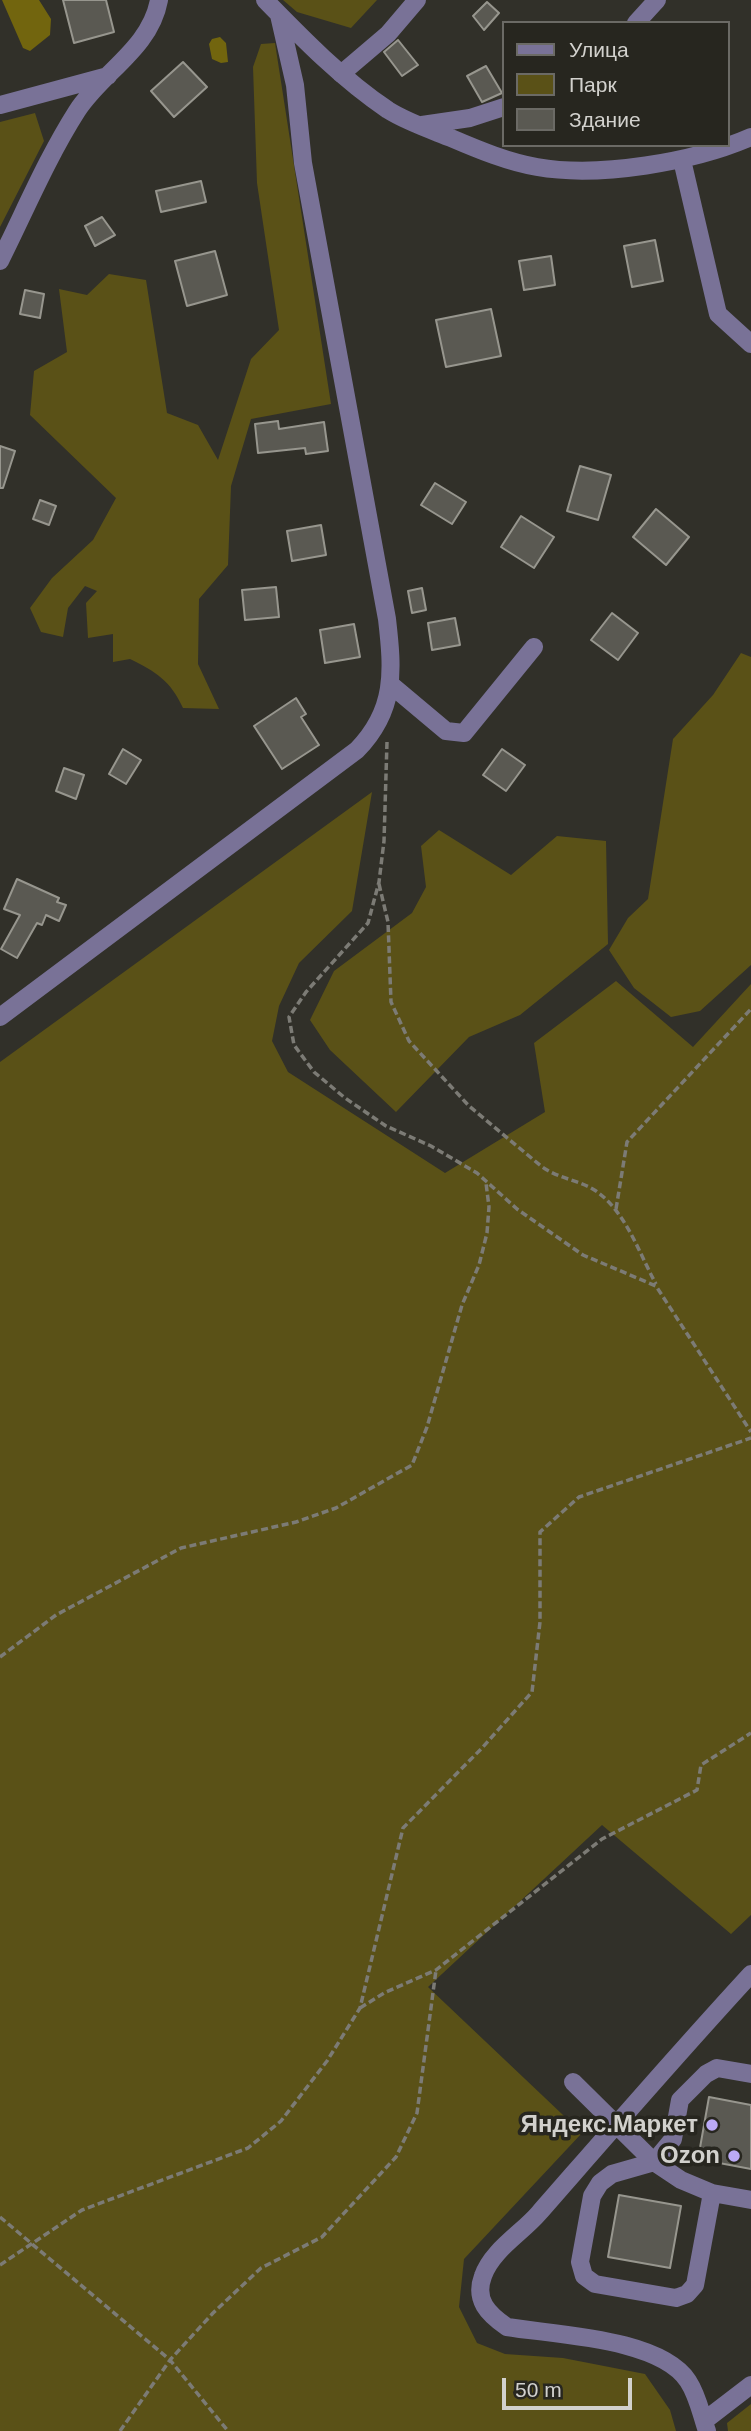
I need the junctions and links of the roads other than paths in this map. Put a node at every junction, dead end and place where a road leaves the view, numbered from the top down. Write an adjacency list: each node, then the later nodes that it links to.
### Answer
1 (159, 0): 8 (street)
2 (265, 0): 5 (street)
3 (417, 0): 7 (street)
4 (657, 0): 6 (street)
5 (279, 15): 7 (street); 19 (street)
6 (638, 21)
7 (341, 74): 11 (street)
8 (108, 76): 9 (street); 16 (street)
9 (0, 105)
10 (503, 107): 11 (street)
11 (422, 125): 15 (street)
12 (751, 136): 13 (street)
13 (730, 146)
14 (727, 147): 15 (street)
15 (682, 160): 17 (street)
16 (0, 261)
17 (751, 344)
18 (534, 647): 19 (street)
19 (390, 684): 20 (street)
20 (0, 1017)
21 (751, 1974): 24 (street)
22 (751, 2074): 25 (street)
23 (573, 2082): 24 (street)
24 (618, 2123): 25 (street); 29 (street)
25 (654, 2162): 26 (street); 26 (street)
26 (712, 2193): 27 (street)
27 (751, 2200)
28 (751, 2385): 29 (street)
29 (705, 2426)

